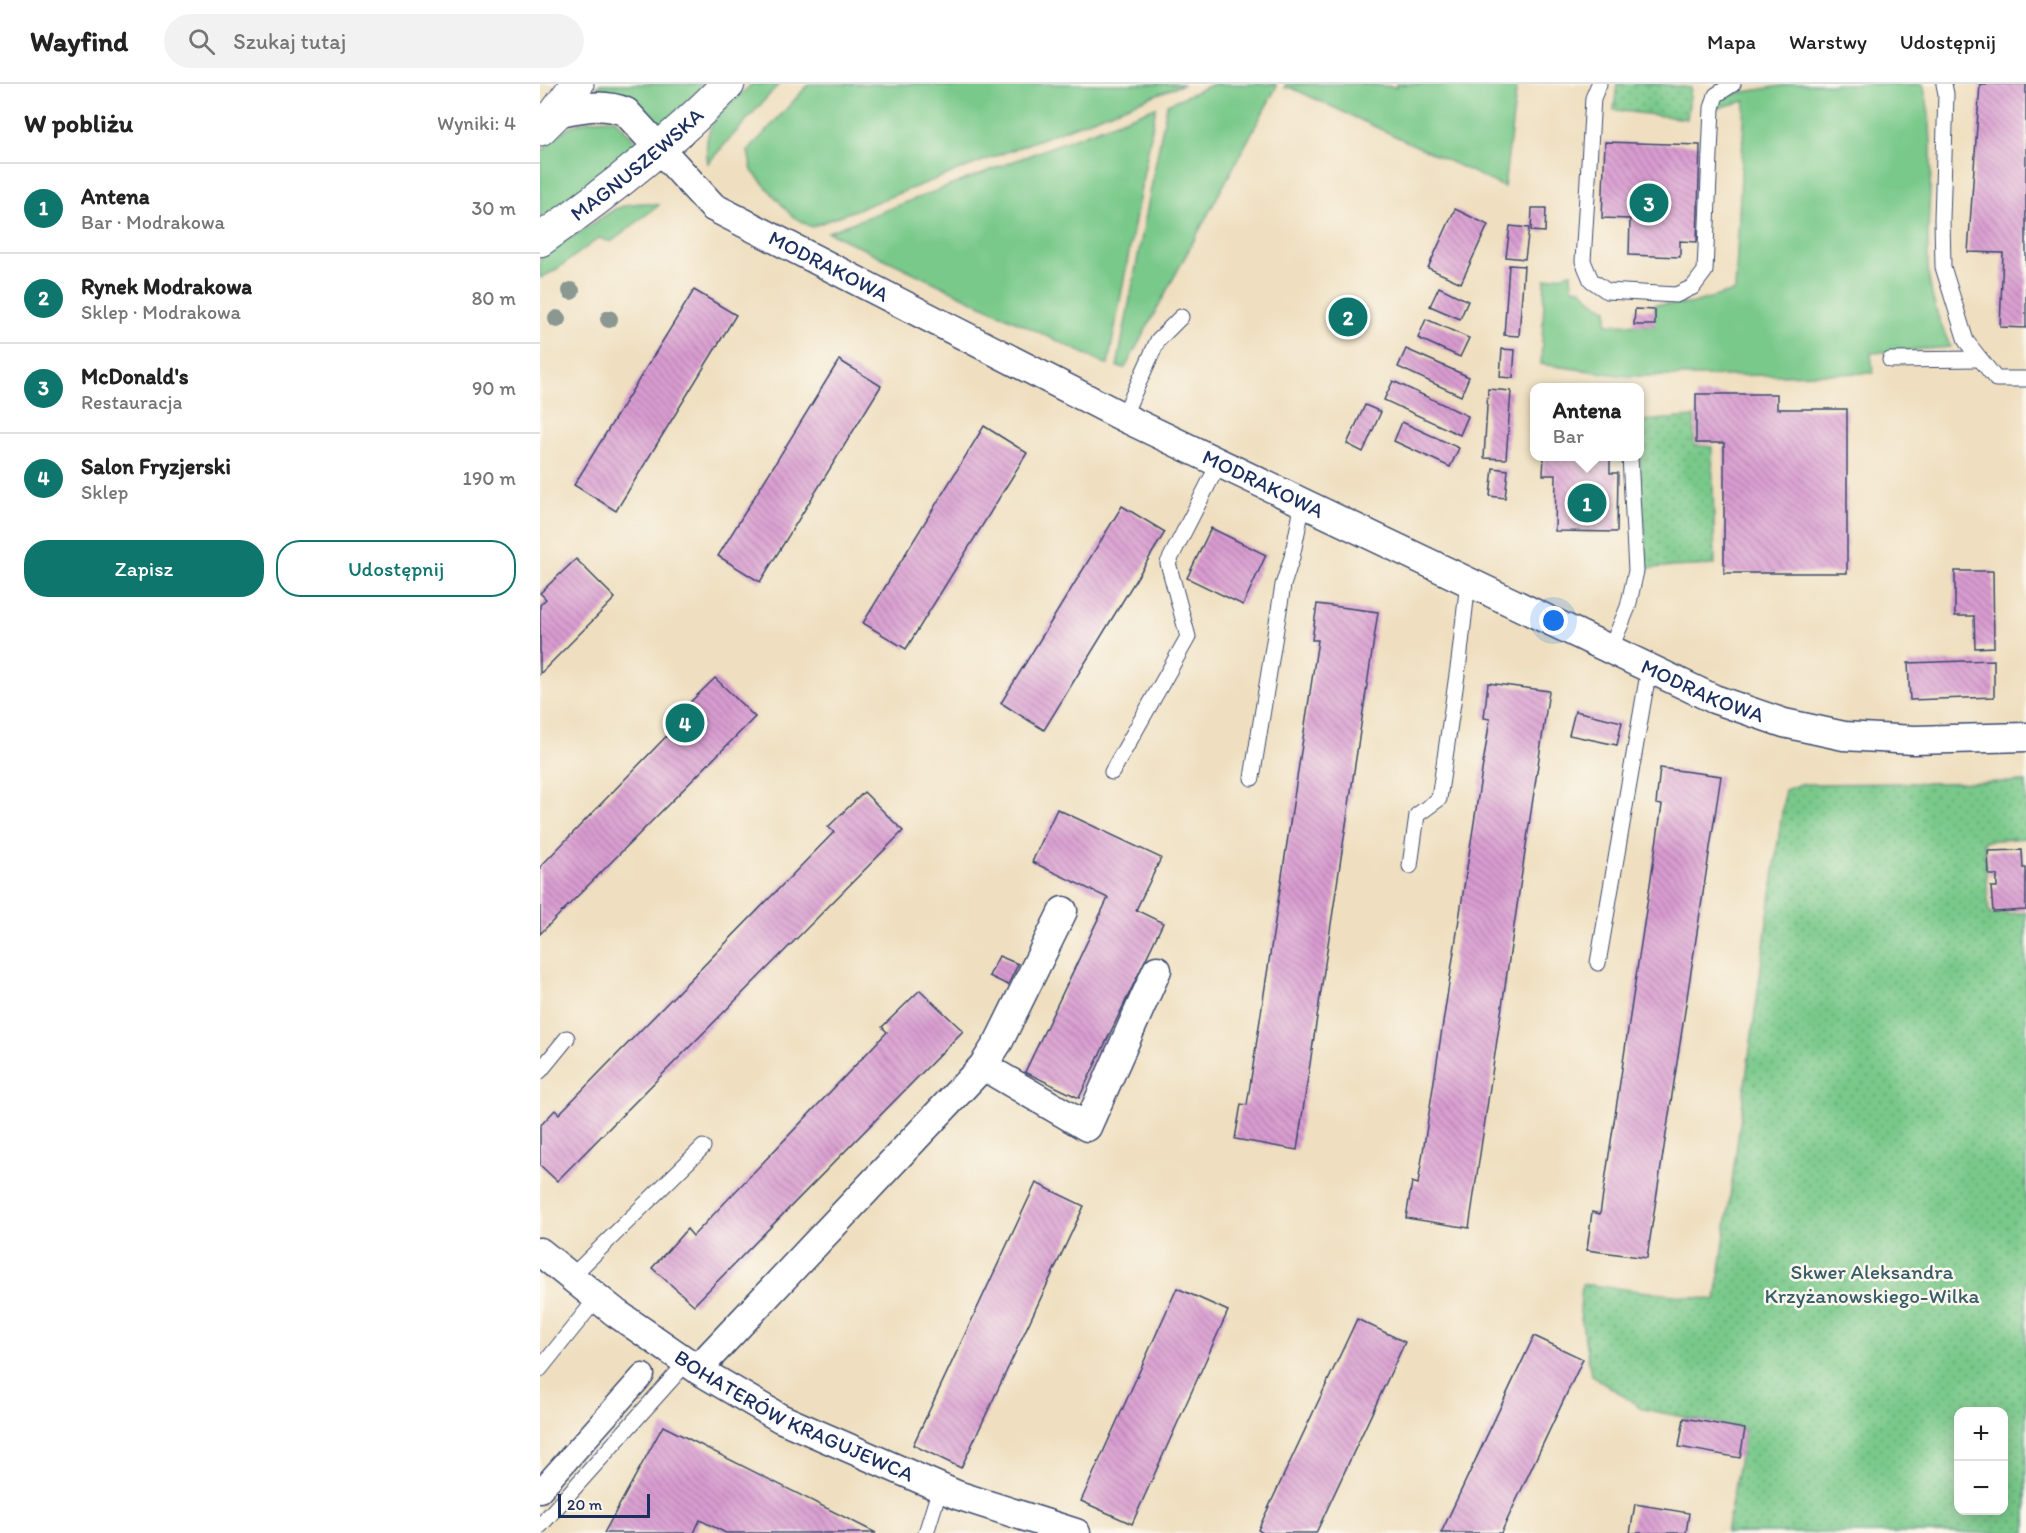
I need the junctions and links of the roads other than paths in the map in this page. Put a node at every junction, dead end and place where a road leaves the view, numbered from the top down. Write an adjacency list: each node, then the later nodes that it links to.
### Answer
1 (577, 84): 6 (street)
2 (728, 84): 7 (street, MAGNUSZEWSKA)
3 (1599, 84): 4 (lane)
4 (1733, 84)
5 (1944, 84): 10 (lane)
6 (548, 121): 7 (street, MODRAKOWA)
7 (660, 147): 8 (street, MAGNUSZEWSKA); 13 (street, MODRAKOWA)
8 (540, 240)
9 (1181, 317): 13 (lane)
10 (1980, 359): 11 (lane); 12 (lane)
11 (1890, 360)
12 (2026, 379)
13 (1123, 417): 15 (street, MODRAKOWA)
14 (1630, 461): 18 (lane)
15 (1219, 463): 16 (street, MODRAKOWA); 21 (lane)
16 (1303, 503): 17 (street, MODRAKOWA); 22 (lane)
17 (1468, 582): 18 (street, MODRAKOWA); 23 (lane)
18 (1610, 650): 19 (street, MODRAKOWA)
19 (1649, 668): 20 (street, MODRAKOWA); 25 (lane)
20 (2026, 737)
21 (1112, 772)
22 (1252, 778)
23 (1410, 866)
24 (1063, 911): 28 (street)
25 (1598, 963)
26 (1157, 970): 28 (street)
27 (567, 1038): 29 (lane)
28 (983, 1066): 34 (street)
29 (540, 1071)
30 (703, 1147): 32 (lane)
31 (540, 1252): 32 (street, BOHATERÓW KRAGUJEWCA)
32 (572, 1277): 33 (street, BOHATERÓW KRAGUJEWCA)
33 (597, 1298): 34 (street, BOHATERÓW KRAGUJEWCA); 35 (lane)
34 (693, 1366): 37 (street, BOHATERÓW KRAGUJEWCA); 39 (lane)
35 (540, 1369)
36 (643, 1375): 38 (street)
37 (940, 1488): 40 (lane); 41 (street, BOHATERÓW KRAGUJEWCA)
38 (540, 1491)
39 (540, 1526)
40 (926, 1533)
41 (1076, 1533)

